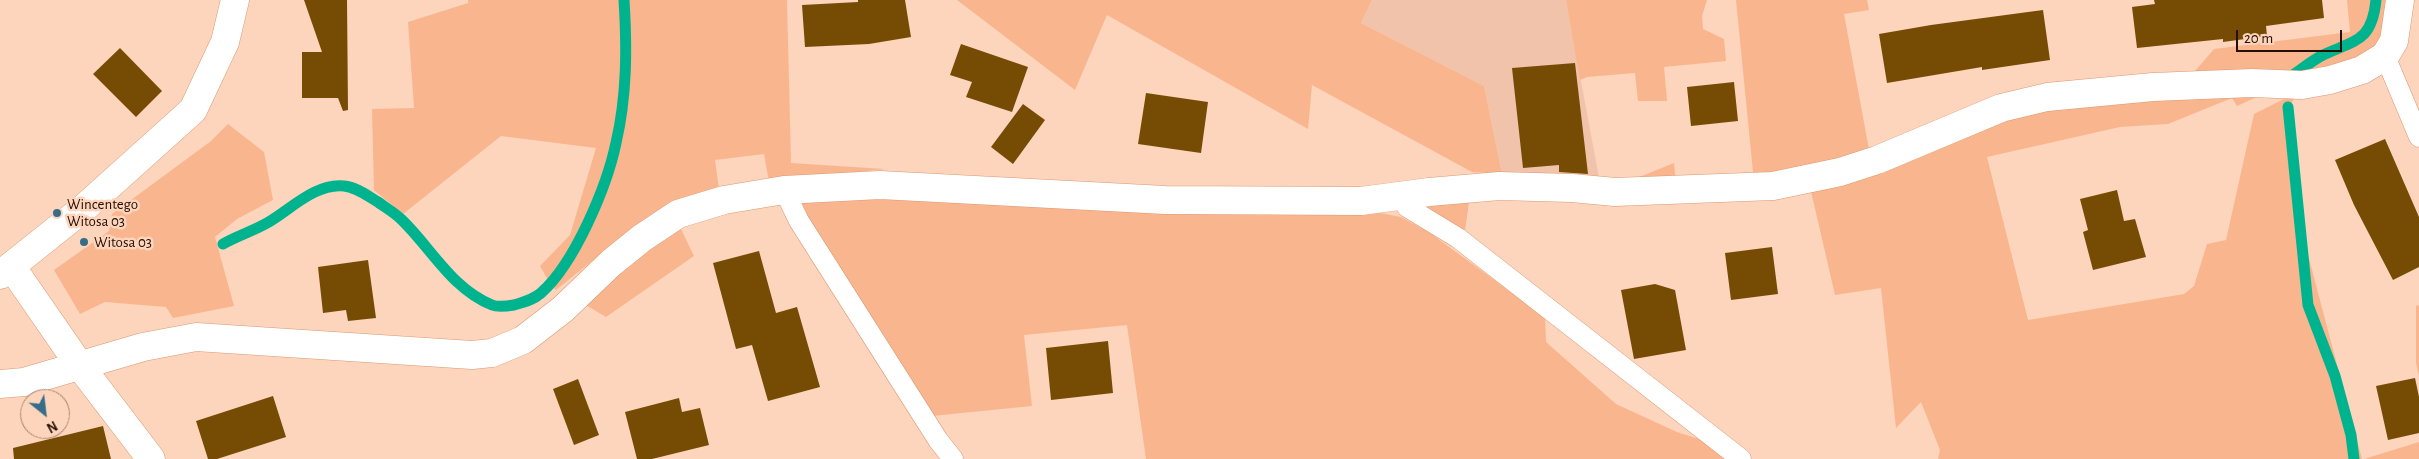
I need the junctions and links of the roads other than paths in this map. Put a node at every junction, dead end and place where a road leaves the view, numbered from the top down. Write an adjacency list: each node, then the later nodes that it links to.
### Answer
1 (235, 0): 7 (street)
2 (2400, 0): 3 (street)
3 (2385, 56): 4 (lane); 6 (street)
4 (2419, 137)
5 (784, 190): 6 (street); 8 (street); 11 (lane)
6 (1402, 196): 12 (lane)
7 (6, 271): 8 (street)
8 (80, 366): 9 (street); 10 (street)
9 (0, 384)
10 (151, 459)
11 (953, 459)
12 (1741, 459)

